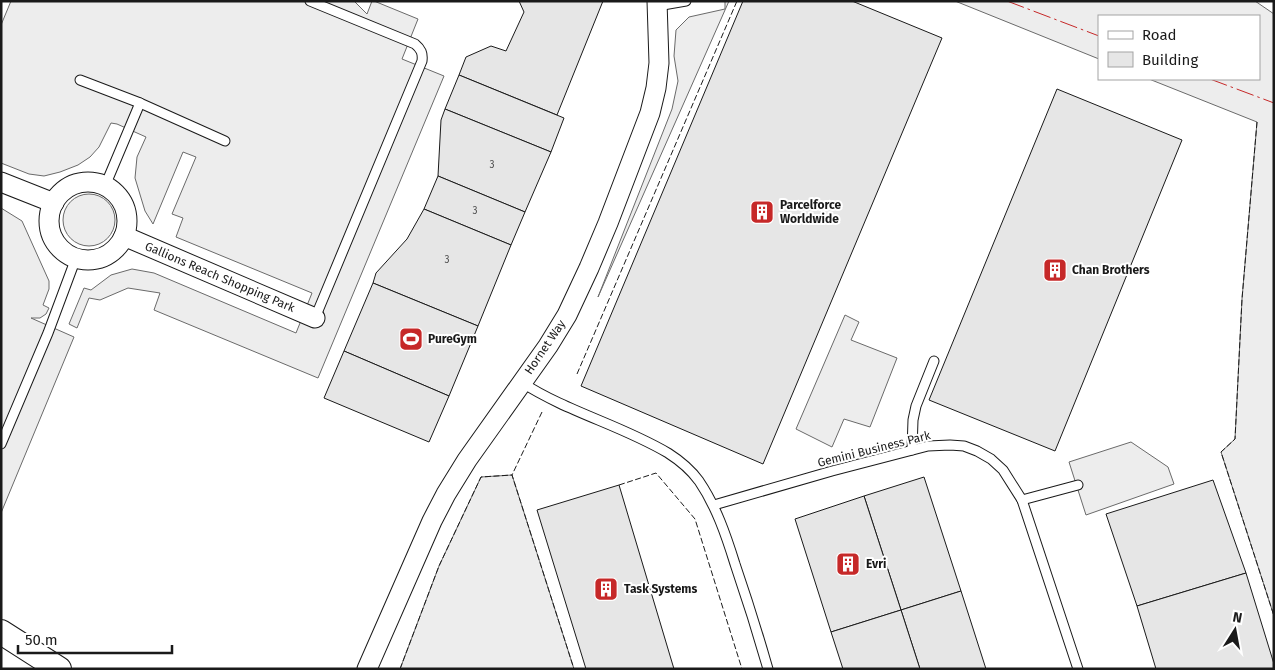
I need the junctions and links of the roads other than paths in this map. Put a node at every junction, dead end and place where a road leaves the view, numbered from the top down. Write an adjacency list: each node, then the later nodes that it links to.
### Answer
1 (310, 1): 12 (lane)
2 (686, 1): 3 (lane)
3 (657, 4): 14 (street, Hornet Way)
4 (80, 80): 5 (lane)
5 (140, 103): 6 (lane); 8 (lane)
6 (225, 141)
7 (1, 182): 9 (street)
8 (105, 186): 9 (street); 10 (street)
9 (54, 203): 11 (street)
10 (124, 236): 11 (street); 12 (street, Gallions Reach Shopping Park)
11 (76, 258): 15 (lane)
12 (315, 318)
13 (934, 361): 16 (lane)
14 (521, 382): 19 (lane); 22 (street, Hornet Way)
15 (1, 444)
16 (912, 450): 18 (lane, Gemini Business Park); 19 (lane, Gemini Business Park)
17 (1078, 485): 18 (lane)
18 (1022, 500): 24 (lane, Gemini Business Park)
19 (714, 505): 23 (lane)
20 (1, 632): 21 (street)
21 (59, 669)
22 (367, 669)
23 (768, 669)
24 (1078, 669)

